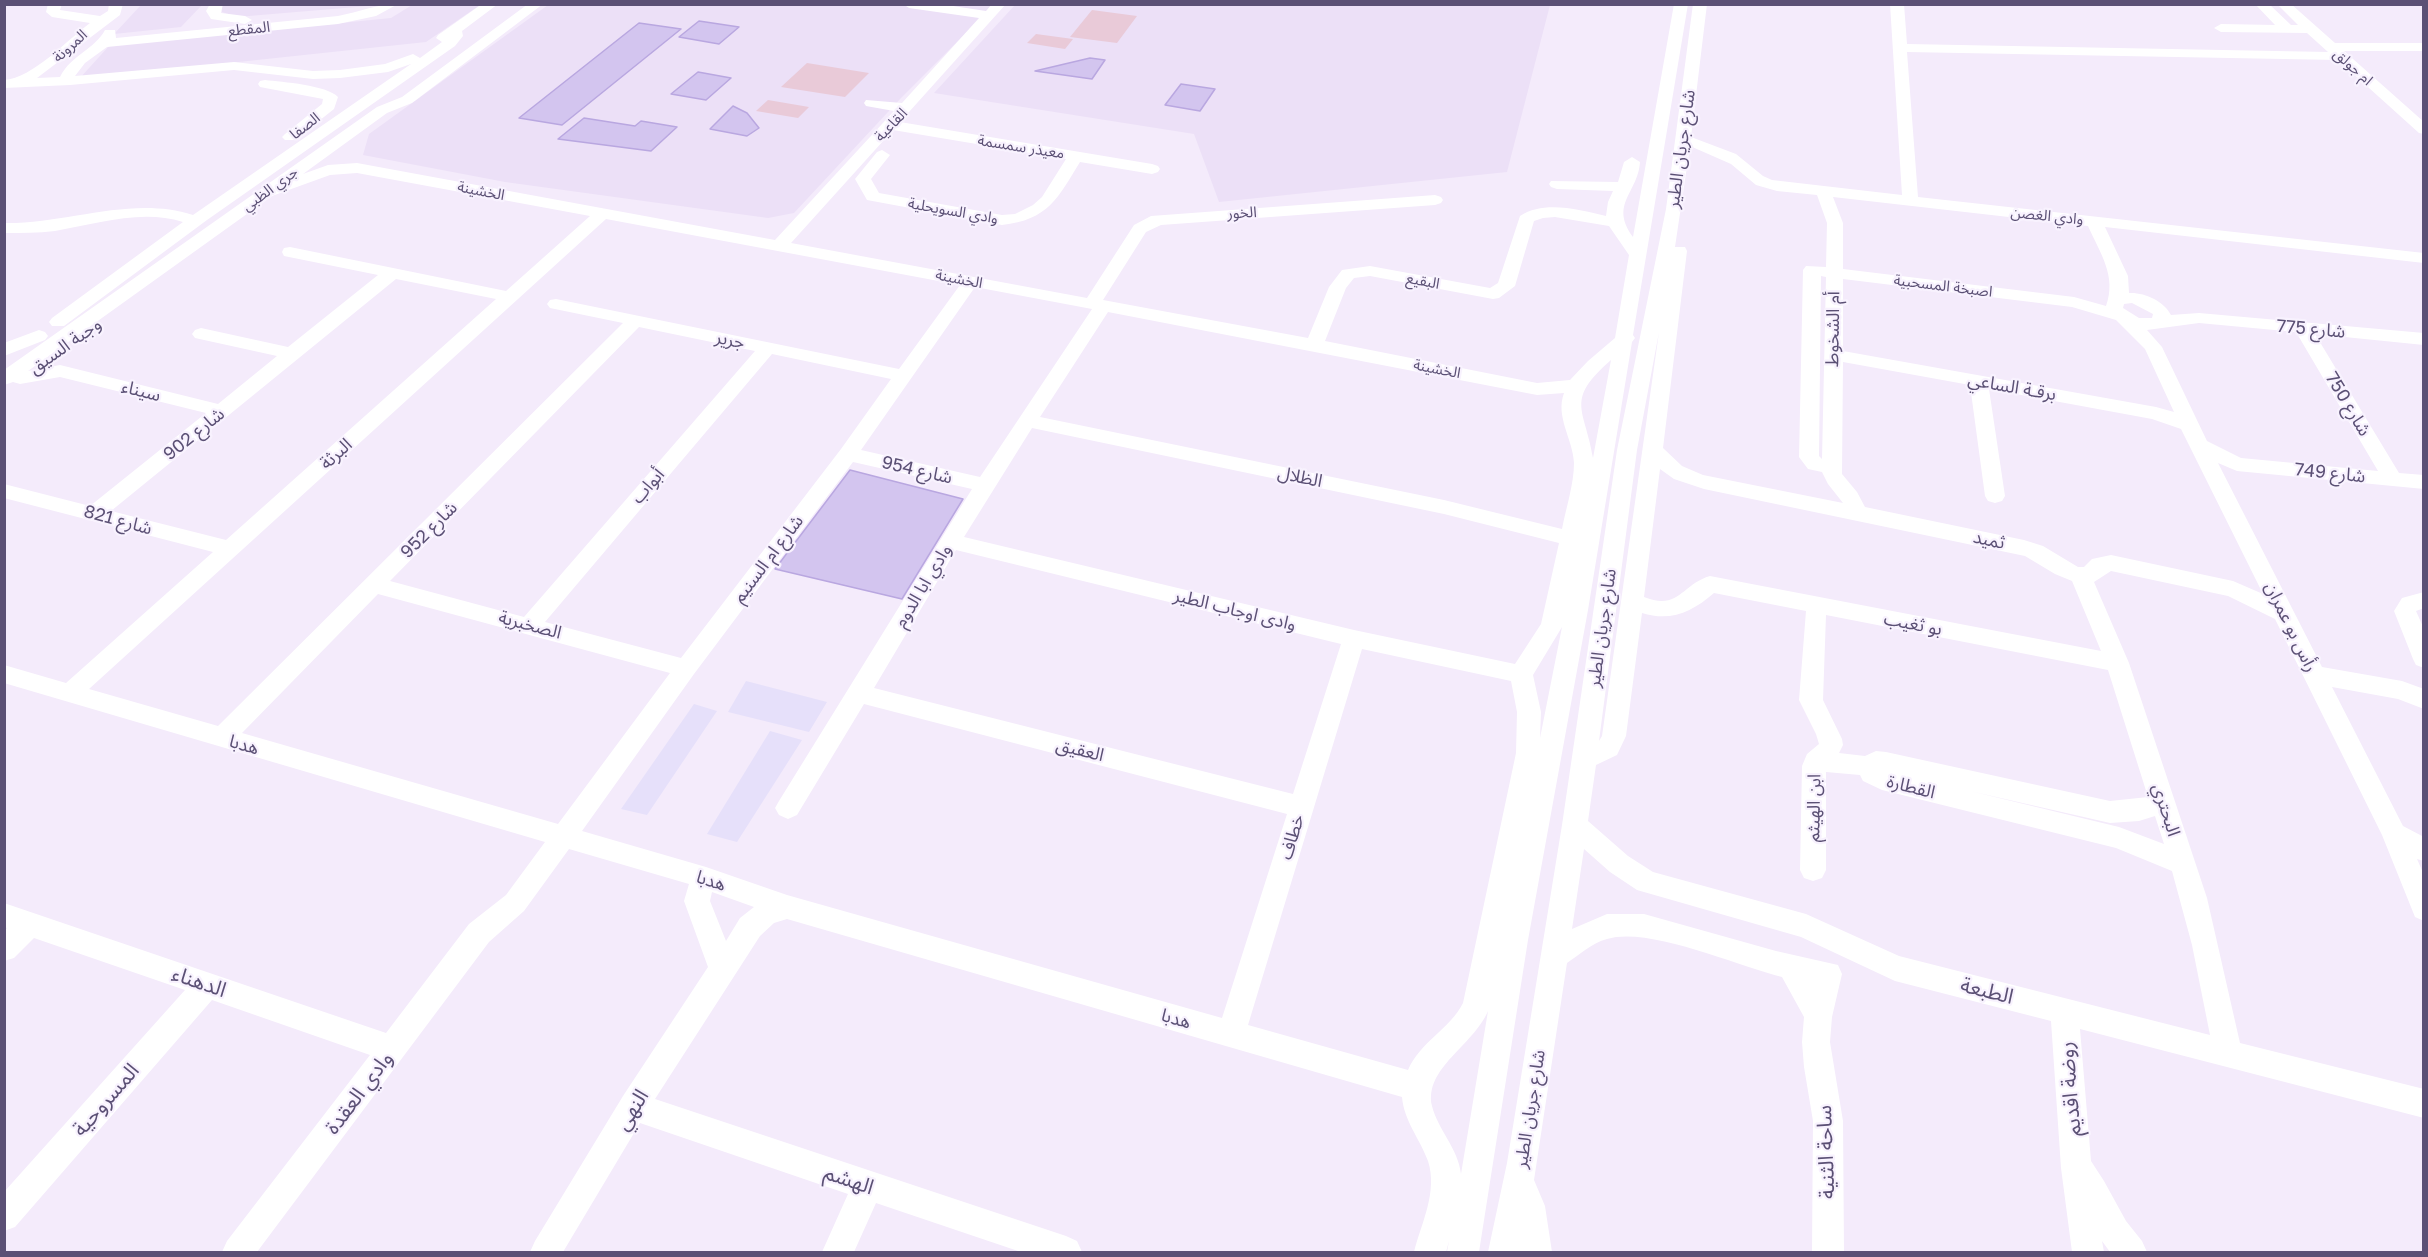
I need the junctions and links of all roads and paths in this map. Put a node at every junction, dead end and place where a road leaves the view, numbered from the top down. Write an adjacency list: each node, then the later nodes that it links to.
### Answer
1 (55, 4): 17 (street)
2 (116, 4): 17 (street, المرونة)
3 (132, 4): 21 (street, المرونة)
4 (217, 4): 16 (street)
5 (392, 4): 16 (street, المقطع)
6 (492, 4): 20 (street, جري الظبي)
7 (537, 4): 34 (street, جري الظبي)
8 (909, 4): 14 (street)
9 (1681, 4): 53 (street, شارع جريان الطير)
10 (1700, 4): 35 (street, شارع جريان الطير)
11 (1897, 4): 23 (street)
12 (2261, 4): 19 (street)
13 (2283, 4): 18 (street, ام جولق)
14 (960, 8): 15 (street)
15 (995, 10): 30 (street, القاعية)
16 (338, 20): 21 (street, المقطع)
17 (103, 21): 28 (street, المرونة)
18 (2310, 28): 19 (street); 24 (street, ام جولق)
19 (2288, 29): 25 (street)
20 (455, 30): 26 (street, جري الظبي); 47 (street, جري الظبي)
21 (104, 43): 27 (street, المرونة)
22 (2424, 47): 24 (street)
23 (1900, 48): 25 (street); 45 (street)
24 (2335, 51): 25 (street); 33 (street, ام جولق)
25 (2246, 54)
26 (255, 68): 27 (street); 47 (street, الصفا)
27 (70, 81): 28 (street)
28 (11, 84)
29 (874, 100): 30 (street)
30 (910, 105): 31 (street, القاعية)
31 (890, 125): 32 (street, معيذر سمسمة); 51 (street, القاعية)
32 (907, 128): 36 (street, معيذر سمسمة); 36 (street, وادي السويحلية)
33 (2424, 130)
34 (341, 138): 38 (street); 43 (street, جري الظبي)
35 (1683, 139): 42 (street, وادي الغصن); 60 (street, شارع جريان الطير)
36 (1076, 156): 39 (street, معيذر سمسمة)
37 (1632, 162): 41 (street)
38 (359, 167): 43 (street, الخشينة); 46 (street, الخشينة)
39 (1152, 169)
40 (1557, 184): 41 (street)
41 (1624, 187): 49 (street)
42 (1824, 192): 45 (street, وادي الغصن); 57 (street, أم الشخوط)
43 (265, 193): 62 (street, جري الظبي)
44 (1435, 200): 65 (street, الخور)
45 (1910, 201): 48 (street, وادي الغصن)
46 (602, 214): 51 (street, الخشينة); 61 (street, البرثة)
47 (199, 219): 50 (street); 72 (street, جري الظبي)
48 (2094, 221): 54 (street, وادي الغصن); 58 (street)
49 (1615, 222): 53 (street); 75 (street, البقيع)
50 (4, 228)
51 (780, 245): 59 (street, الخشينة)
52 (290, 252): 56 (street)
53 (1639, 255): 73 (street, شارع جريان الطير)
54 (2424, 258)
55 (1812, 270): 57 (street, اصبخة المسحبية); 85 (street, أم الشخوط)
56 (392, 273): 61 (street); 79 (street, شارع 902)
57 (1834, 273): 66 (street, اصبخة المسحبية); 80 (street, أم الشخوط)
58 (2119, 276): 63 (street); 66 (street)
59 (971, 281): 65 (street, الخشينة); 84 (street, شارع ام السنيم)
60 (1666, 293): 96 (street); 132 (street, شارع جريان الطير)
61 (510, 297): 112 (street, البرثة)
62 (118, 298): 82 (street, وجبة السيق); 86 (street, جري الظبي)
63 (2149, 303): 66 (street, شارع 775); 67 (street, شارع 775); 69 (street)
64 (556, 304): 68 (street, جرير)
65 (1097, 305): 75 (street, الخشينة); 83 (street, الخور)
66 (2121, 309): 69 (street, شارع 775); 76 (street, رأس بو عمران)
67 (2199, 318): 69 (street, شارع 775); 70 (street, شارع 775)
68 (635, 321): 77 (street, جرير); 114 (street, شارع 952)
69 (2158, 322): 76 (street)
70 (2302, 328): 74 (street, شارع 775); 103 (street, شارع 750)
71 (201, 334): 79 (street)
72 (39, 336): 78 (street); 81 (street, جري الظبي)
73 (1626, 338): 89 (street); 143 (street, شارع جريان الطير)
74 (2424, 339)
75 (1314, 345): 89 (street, الخشينة)
76 (2153, 347): 92 (street, رأس بو عمران)
77 (767, 348): 84 (street, جرير); 119 (street, أبواب)
78 (4, 350)
79 (293, 354): 90 (street, شارع 902)
80 (1834, 355): 87 (street, برقـة الساعي); 88 (street, أم الشخوط)
81 (4, 360)
82 (57, 363): 86 (street, سيناء); 90 (street, سيناء)
83 (1061, 366): 91 (street, وادي ابا الدوم)
84 (904, 376): 97 (street, شارع ام السنيم)
85 (1811, 380): 88 (street); 93 (street, أم الشخوط)
86 (10, 382)
87 (1979, 382): 92 (street, برقـة الساعي); 107 (street)
88 (1833, 384): 94 (street, أم الشخوط)
89 (1572, 397): 110 (street)
90 (222, 411): 108 (street, شارع 902)
91 (1027, 421): 105 (street, وادي ابا الدوم); 110 (street, الظلال)
92 (2189, 425): 95 (street, رأس بو عمران)
93 (1809, 438): 94 (street); 99 (street, أم الشخوط)
94 (1831, 442): 99 (street, أم الشخوط)
95 (2200, 446): 98 (street, شارع 749); 101 (street, رأس بو عمران)
96 (1653, 449): 100 (street, ثميد); 102 (street)
97 (848, 454): 105 (street, شارع 954); 123 (street, شارع ام السنيم)
98 (2237, 464): 101 (street); 103 (street, شارع 749)
99 (1832, 468): 109 (street, أم الشخوط)
100 (1677, 473): 102 (street); 109 (street, ثميد)
101 (2216, 478): 118 (street, رأس بو عمران)
102 (1649, 479): 116 (street)
103 (2393, 479): 104 (street, شارع 749)
104 (2424, 483)
105 (985, 485): 111 (street, وادي ابا الدوم)
106 (4, 491): 108 (street, شارع 821)
107 (1995, 496)
108 (95, 513): 112 (street, شارع 821)
109 (1856, 513): 113 (street, ثميد)
110 (1572, 539): 125 (street)
111 (951, 541): 120 (street, وادى اوجاب الطير); 129 (street, وادي ابا الدوم)
112 (231, 549): 128 (street, البرثة)
113 (2081, 576): 118 (street); 122 (street, البحتري)
114 (374, 585): 119 (street, الصخبرية); 131 (street, شارع 952)
115 (2424, 600): 121 (street)
116 (1632, 601): 122 (street, بو ثغيب); 132 (street)
117 (1815, 614): 133 (street, ابن الهيثم)
118 (2286, 615): 126 (street, رأس بو عمران)
119 (530, 625): 123 (street, الصخبرية)
120 (1354, 639): 125 (street, وادى اوجاب الطير); 136 (street, خطاف)
121 (2424, 659)
122 (2116, 663): 135 (street, البحتري)
123 (686, 668): 140 (street, شارع ام السنيم)
124 (4, 674): 128 (street, هدبا)
125 (1521, 674): 164 (street)
126 (2314, 675): 127 (street); 139 (street, رأس بو عمران)
127 (2413, 688): 130 (street)
128 (70, 693): 131 (street, هدبا)
129 (858, 693): 136 (street, العقيق); 137 (street, وادي ابا الدوم)
130 (2424, 700)
131 (222, 738): 140 (street, هدبا)
132 (1584, 759): 138 (street, شارع جريان الطير)
133 (1816, 761): 134 (street); 144 (street, ابن الهيثم)
134 (1869, 766): 135 (street, القطارة); 142 (street, القطارة)
135 (2164, 803): 142 (street, البحتري)
136 (1301, 807): 161 (street, خطاف)
137 (788, 808)
138 (1575, 825): 146 (street, شارع جريان الطير); 152 (street, الطبعة)
139 (2394, 834): 141 (street); 149 (street, رأس بو عمران)
140 (564, 837): 145 (street, هدبا); 162 (street, وادي العقدة)
141 (2424, 850)
142 (2182, 863): 163 (street, البحتري)
143 (1527, 870): 146 (street); 171 (street, شارع جريان الطير)
144 (1813, 870)
145 (706, 878): 147 (street, هدبا); 156 (street)
146 (1566, 880): 154 (street, شارع جريان الطير)
147 (745, 892): 148 (street, هدبا); 151 (street)
148 (787, 907): 151 (street, النهي); 161 (street, هدبا)
149 (2424, 909)
150 (17, 920): 153 (street); 158 (street, الدهناء)
151 (750, 927): 156 (street, النهي)
152 (1833, 940): 157 (street, ساحة الثنية); 159 (street, الطبعة)
153 (4, 949)
154 (1554, 956): 155 (street); 168 (street, شارع جريان الطير)
155 (1790, 966): 157 (street); 160 (street, ساحة الثنية)
156 (723, 970): 166 (street, النهي)
157 (1828, 974): 160 (street, ساحة الثنية)
158 (207, 985): 162 (street, الدهناء); 170 (street, المسروحية)
159 (2064, 1010): 163 (street, الطبعة); 167 (street, روضة اقديم)
160 (1818, 1017): 179 (street, ساحة الثنية)
161 (1232, 1035): 164 (street, هدبا)
162 (393, 1049): 172 (street, وادي العقدة)
163 (2228, 1052): 165 (street, الطبعة)
164 (1417, 1087): 171 (street, شارع جريان الطير)
165 (2424, 1104)
166 (633, 1107): 169 (street, الهشم); 173 (street, النهي)
167 (2076, 1168): 180 (street, روضة اقديم); 181 (street)
168 (1518, 1180): 177 (street, شارع جريان الطير); 178 (street)
169 (867, 1187): 174 (street); 175 (street, الهشم)
170 (4, 1216)
171 (1457, 1231): 176 (street, شارع جريان الطير)
172 (238, 1252)
173 (546, 1252)
174 (838, 1252)
175 (1066, 1252)
176 (1430, 1252)
177 (1504, 1252)
178 (1536, 1252)
179 (1828, 1252)
180 (2088, 1252)
181 (2131, 1252)

